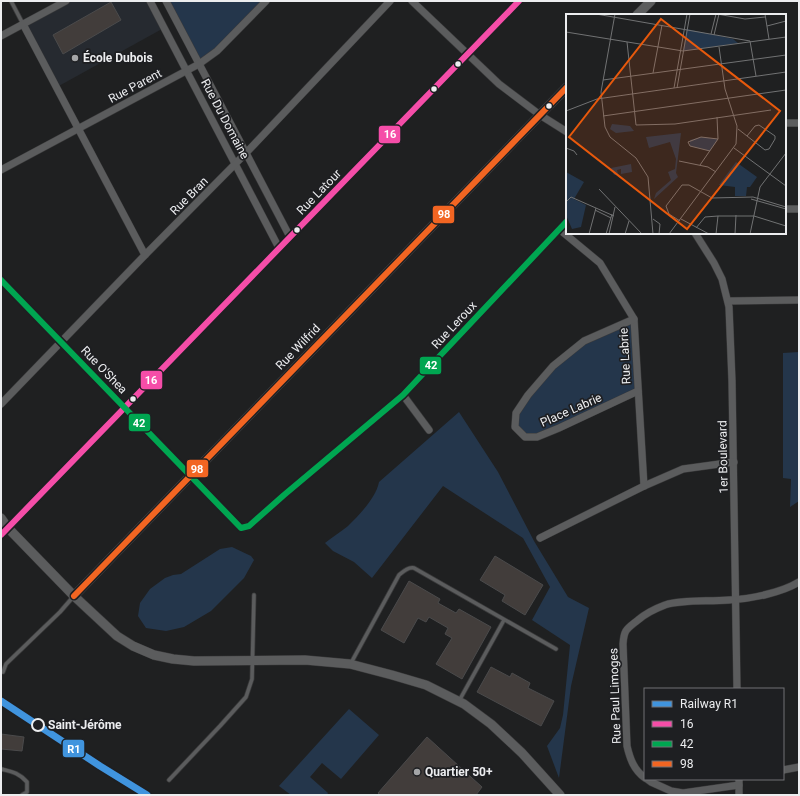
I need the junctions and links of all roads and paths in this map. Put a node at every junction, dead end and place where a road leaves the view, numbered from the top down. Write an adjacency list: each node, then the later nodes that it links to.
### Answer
1 (11, 1): 11 (lane)
2 (66, 1): 11 (street)
3 (150, 1): 15 (street, Rue Du Domaine)
4 (166, 1): 14 (street, Rue Du Domaine)
5 (266, 1): 14 (street, Rue Parent)
6 (390, 1): 22 (street, Rue Bran)
7 (412, 1): 13 (street)
8 (519, 1): 13 (street, Rue Latour)
9 (651, 1): 10 (street)
10 (638, 14)
11 (23, 24): 12 (street); 20 (street)
12 (1, 36)
13 (467, 54): 17 (street); 30 (street, Rue Latour)
14 (199, 64): 15 (street, Rue Parent); 22 (street, Rue Du Domaine)
15 (187, 71): 20 (street, Rue Parent); 23 (street, Rue Du Domaine)
16 (566, 88): 17 (street, Rue Wilfrid)
17 (540, 115): 21 (street); 44 (street, Rue Wilfrid)
18 (799, 123): 19 (street)
19 (786, 124)
20 (78, 128): 24 (street, Rue Parent); 32 (street)
21 (566, 131)
22 (246, 153): 23 (street, Rue Bran); 30 (street, Rue Du Domaine)
23 (236, 164): 31 (street, Rue Du Domaine); 32 (street, Rue Bran)
24 (1, 170)
25 (786, 209): 26 (street)
26 (799, 209)
27 (566, 222): 28 (street, Rue Leroux)
28 (559, 229): 36 (street, Rue Labrie); 39 (street, Rue Leroux)
29 (696, 234): 35 (street, 1er Boulevard)
30 (290, 237): 31 (street, Rue Latour)
31 (279, 248): 41 (street, Rue Latour)
32 (145, 255): 37 (street, Rue Bran)
33 (1, 280): 37 (street, Rue O'Shea)
34 (799, 300): 35 (street)
35 (728, 301): 43 (street, 1er Boulevard)
36 (634, 319): 38 (street, Rue Labrie); 38 (street, Place Labrie)
37 (61, 342): 40 (street, Rue Bran); 41 (street, Rue O'Shea)
38 (638, 391): 45 (street, Rue Labrie)
39 (403, 395): 42 (street); 48 (street, Rue Leroux)
40 (1, 404)
41 (125, 408): 44 (street, Rue O'Shea); 47 (street, Rue Latour)
42 (429, 430)
43 (734, 462): 45 (street); 54 (street, 1er Boulevard)
44 (190, 476): 48 (street, Rue O'Shea); 53 (street, Rue Wilfrid)
45 (644, 486): 50 (street)
46 (1, 518): 47 (street)
47 (8, 528): 49 (street, Rue Latour); 53 (street)
48 (241, 528)
49 (1, 535)
50 (540, 538)
51 (799, 582): 54 (street)
52 (254, 595): 57 (lane)
53 (74, 596): 57 (street); 59 (lane)
54 (736, 600): 60 (street, 1er Boulevard); 65 (street, Rue Paul Limoges)
55 (504, 620): 56 (lane); 58 (lane); 61 (lane)
56 (556, 649)
57 (252, 660): 58 (street); 66 (lane)
58 (350, 664): 61 (street)
59 (3, 672)
60 (737, 688)
61 (458, 702): 70 (street)
62 (799, 767): 64 (street)
63 (1, 769): 69 (lane)
64 (784, 770)
65 (644, 776)
66 (169, 780)
67 (648, 780): 68 (street, Rue Paul Limoges)
68 (739, 782): 71 (street)
69 (22, 795)
70 (560, 795)
71 (739, 795)

